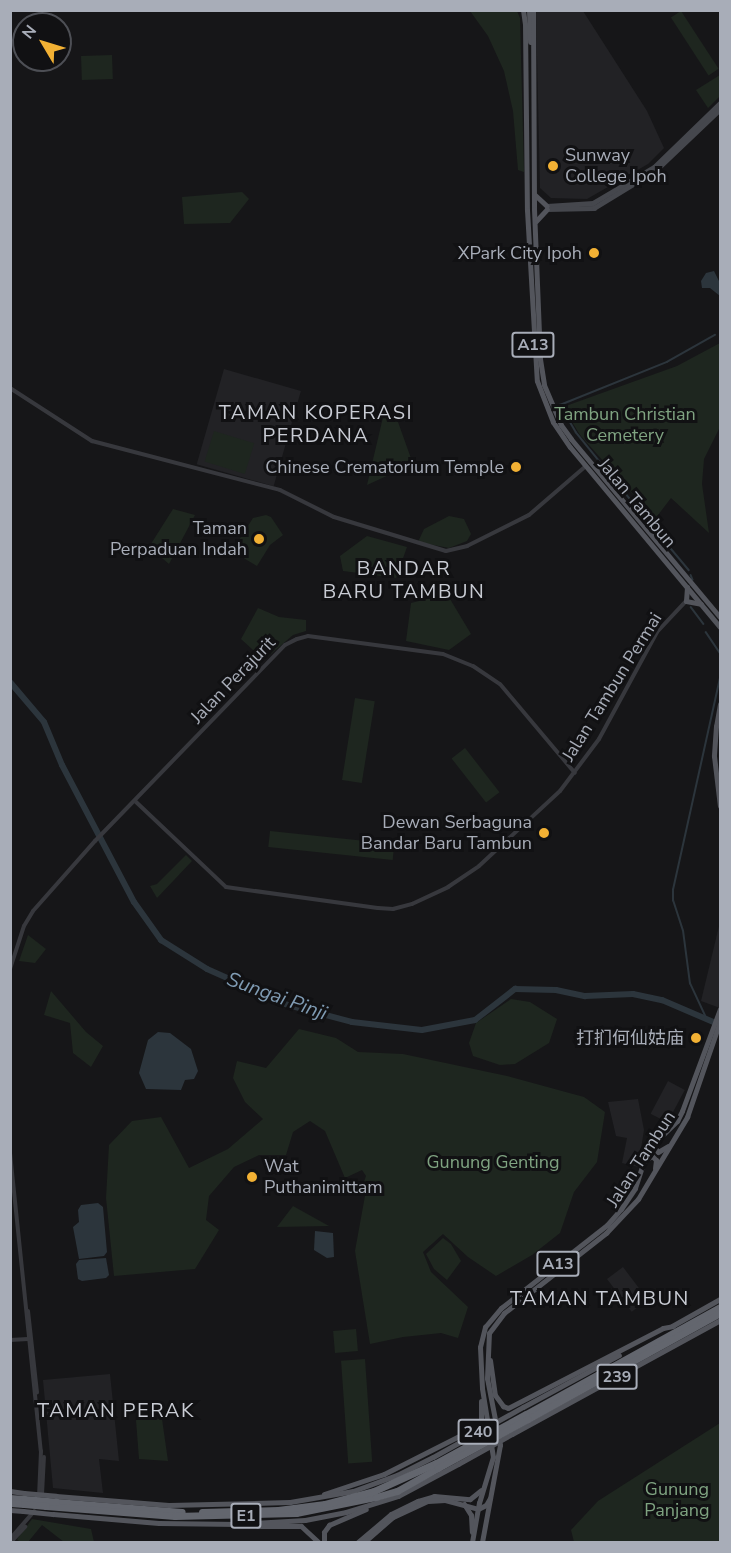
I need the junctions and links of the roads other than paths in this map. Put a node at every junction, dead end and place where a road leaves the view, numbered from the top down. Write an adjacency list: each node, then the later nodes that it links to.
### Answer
1 (523, 10): 9 (main road, Jalan Tambun / A13)
2 (531, 10): 5 (main road)
3 (720, 103): 6 (main road)
4 (720, 109): 6 (main road)
5 (534, 193): 6 (main road); 7 (main road, Jalan Tambun / A13)
6 (547, 208): 7 (main road)
7 (535, 226): 13 (main road, Jalan Tambun / A13)
8 (10, 388): 9 (street)
9 (587, 466): 10 (main road, Jalan Tambun / A13)
10 (687, 586): 11 (main road); 12 (main road, Jalan Tambun / A13)
11 (686, 601): 12 (main road); 18 (street, Jalan Tambun Permai)
12 (702, 605): 14 (main road, Jalan Tambun / A13)
13 (720, 617)
14 (720, 627)
15 (720, 704): 17 (main road)
16 (720, 725): 17 (main road)
17 (715, 739): 20 (main road)
18 (575, 773): 19 (street, Jalan Tambun Permai); 19 (street, Jalan Perajurit)
19 (135, 801): 21 (street, Jalan Perajurit)
20 (720, 806)
21 (10, 969)
22 (720, 1009): 23 (main road, Jalan Tambun / A13)
23 (719, 1019): 24 (main road, Jalan Tambun / A13)
24 (715, 1032): 25 (main road, Jalan Tambun / A13); 26 (main road, Jalan Tambun / A13)
25 (658, 1137): 26 (main road); 28 (main road, Jalan Tambun / A13)
26 (675, 1138): 29 (main road, Jalan Tambun / A13)
27 (10, 1153): 35 (street)
28 (642, 1165): 29 (main road); 38 (main road, Jalan Tambun / A13)
29 (655, 1172): 37 (main road, Jalan Tambun / A13)
30 (720, 1299): 34 (main road, 240)
31 (720, 1307): 39 (highway, E1)
32 (720, 1313): 39 (highway, E1)
33 (720, 1320): 44 (main road, 239, bridge)
34 (673, 1326): 37 (main road); 39 (main road, 240)
35 (30, 1339): 36 (street); 56 (street)
36 (10, 1340)
37 (487, 1344): 43 (main road, Jalan Tambun / A13)
38 (482, 1388): 41 (main road, Jalan Tambun / A13); 47 (main road)
39 (526, 1413): 40 (highway, E1, bridge); 40 (main road, 240, bridge)
40 (436, 1462): 46 (highway, E1); 47 (main road, 240); 48 (highway, E1, bridge)
41 (485, 1484): 51 (main road, Jalan Tambun / A13); 59 (main road)
42 (10, 1491): 48 (main road)
43 (493, 1492): 51 (main road); 53 (main road, Jalan Tambun / A13)
44 (398, 1496): 54 (main road, 239); 58 (main road)
45 (10, 1498): 48 (highway, E1)
46 (56, 1499): 47 (main road, 240); 48 (highway, E1, bridge)
47 (305, 1500)
48 (24, 1502): 49 (highway, E1); 52 (main road, 239); 54 (main road, 239, bridge)
49 (10, 1503)
50 (463, 1504): 51 (main road); 60 (main road); 61 (main road)
51 (478, 1509): 55 (main road, Jalan Tambun / A13)
52 (10, 1510)
53 (487, 1522): 55 (main road); 62 (main road, Jalan Tambun / A13)
54 (239, 1524): 57 (main road)
55 (475, 1527): 61 (main road, Jalan Tambun / A13)
56 (11, 1541)
57 (318, 1542)
58 (324, 1542)
59 (358, 1542)
60 (364, 1542)
61 (472, 1542)
62 (482, 1542)

